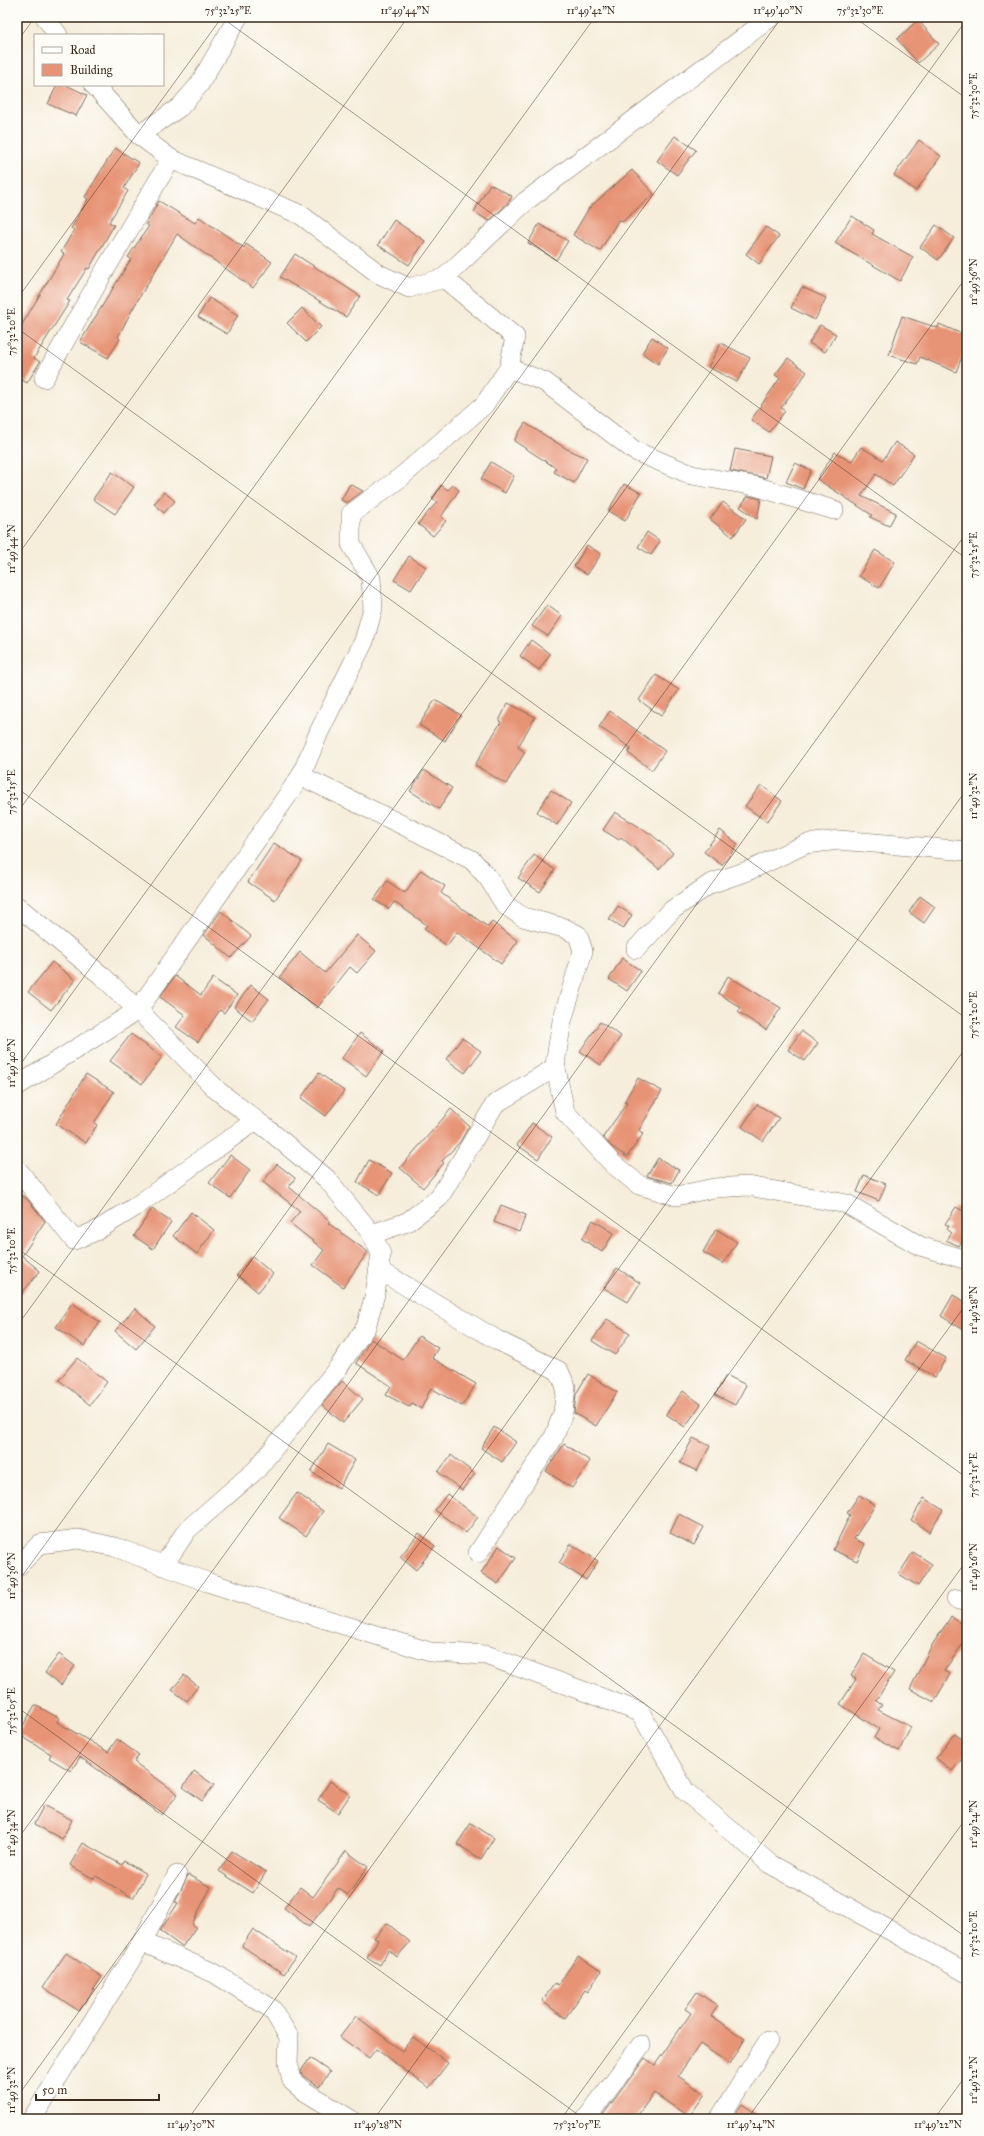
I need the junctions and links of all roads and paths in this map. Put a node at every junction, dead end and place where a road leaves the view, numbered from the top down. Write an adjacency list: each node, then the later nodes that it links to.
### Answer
1 (45, 17): 4 (street)
2 (238, 17): 6 (street)
3 (771, 17): 8 (street)
4 (57, 34)
5 (95, 86): 6 (street)
6 (139, 134): 7 (street)
7 (171, 159): 8 (street); 10 (street)
8 (444, 278): 9 (street)
9 (509, 368): 11 (street); 12 (street)
10 (44, 378)
11 (834, 510)
12 (301, 776): 16 (street); 17 (street)
13 (967, 851): 15 (street)
14 (17, 906): 16 (street)
15 (636, 949)
16 (138, 1010): 18 (street); 19 (street)
17 (556, 1067): 21 (street); 22 (street)
18 (17, 1086)
19 (256, 1120): 20 (street); 21 (street)
20 (17, 1169)
21 (372, 1234): 23 (street)
22 (967, 1260)
23 (379, 1270): 24 (street); 25 (street)
24 (478, 1553)
25 (163, 1566): 26 (street); 29 (street)
26 (17, 1568)
27 (176, 1875): 28 (street)
28 (142, 1942): 32 (street); 33 (street)
29 (967, 1973)
30 (768, 2041): 35 (street)
31 (641, 2045): 34 (street)
32 (32, 2119)
33 (350, 2119)
34 (586, 2119)
35 (719, 2119)

